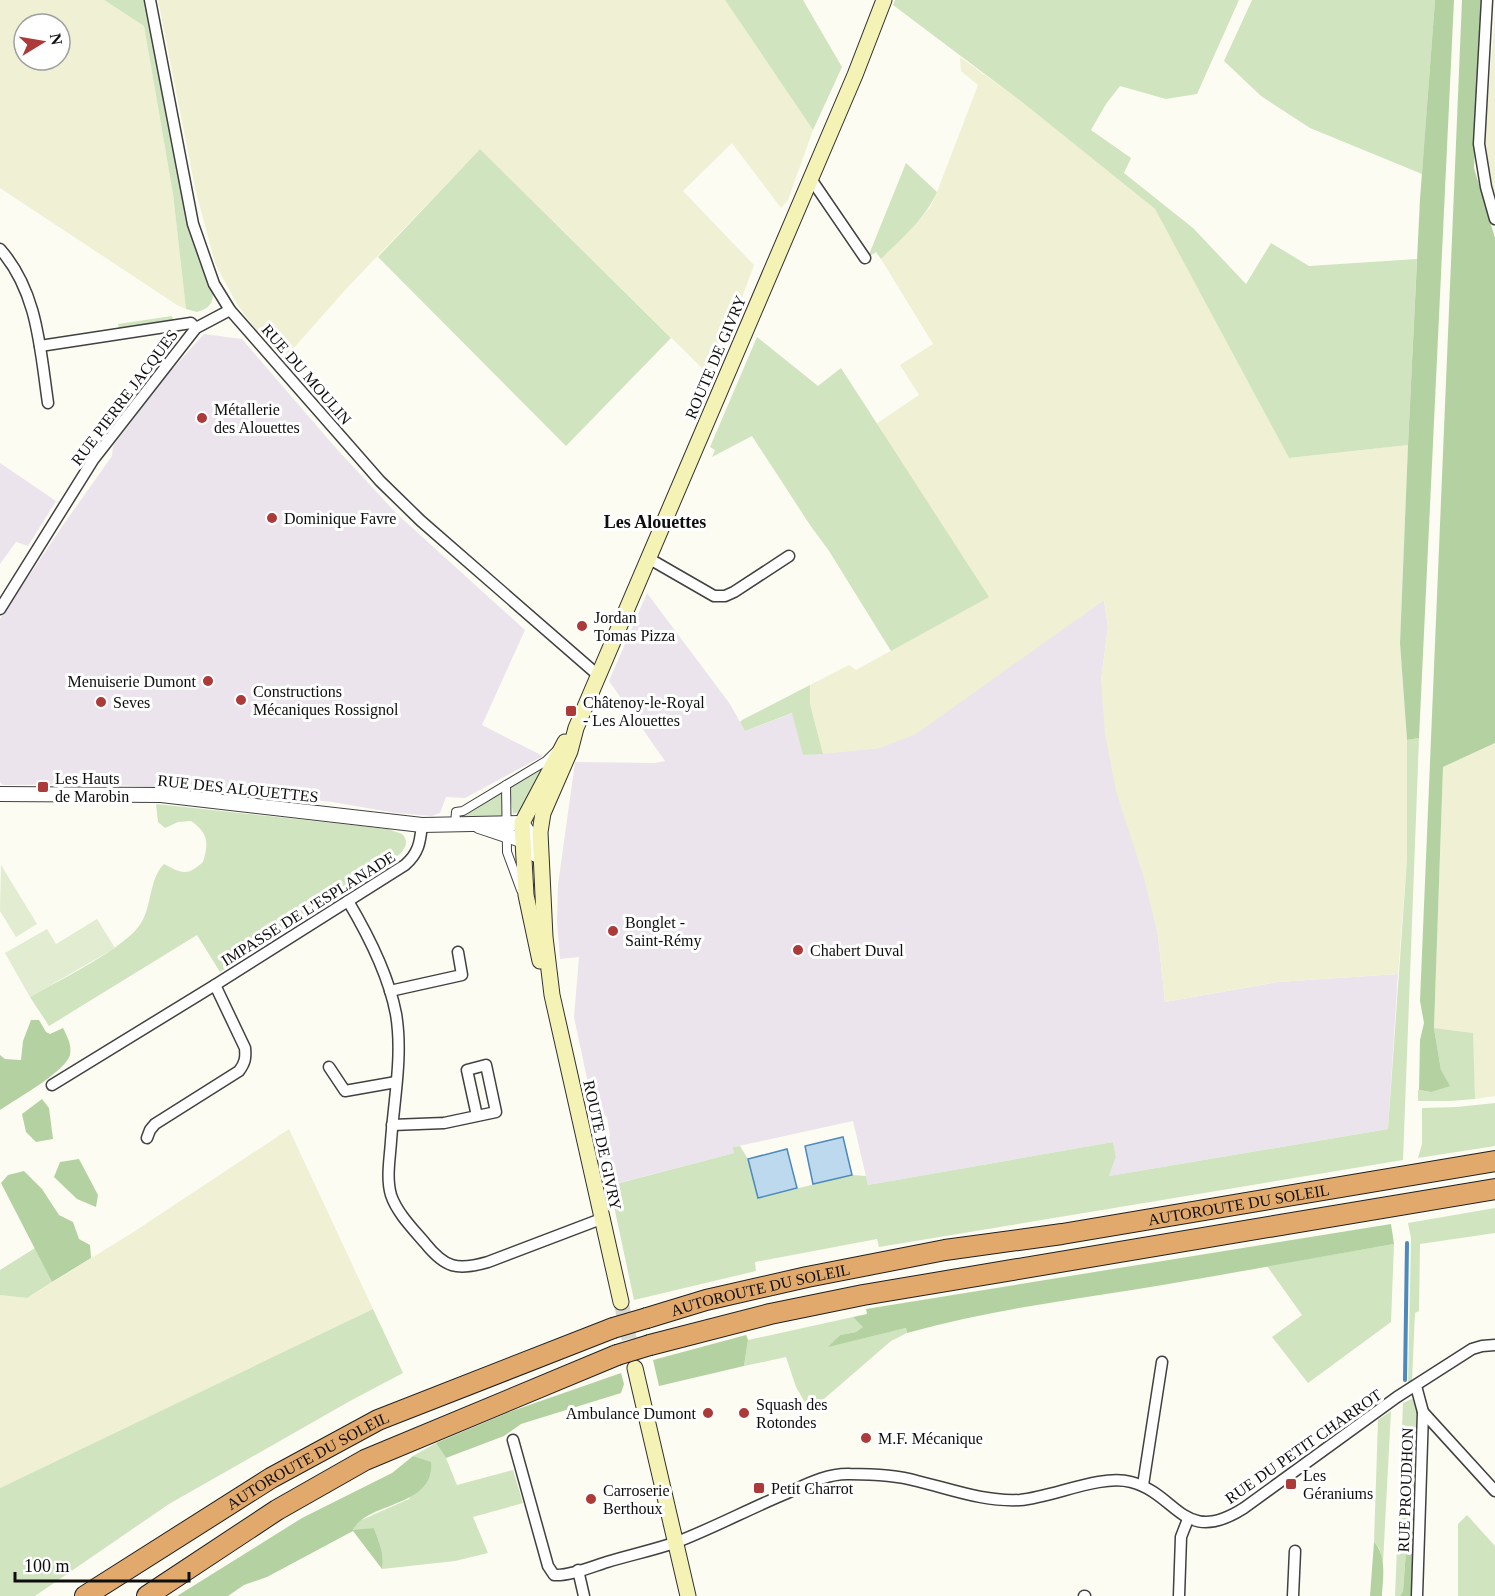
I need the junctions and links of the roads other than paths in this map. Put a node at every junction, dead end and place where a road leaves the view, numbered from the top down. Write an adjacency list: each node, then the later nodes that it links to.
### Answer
1 (150, 0): 8 (street, RUE DU MOULIN)
2 (884, 0): 4 (main road, ROUTE DE GIVRY)
3 (1487, 0): 5 (street)
4 (811, 179): 7 (street); 13 (main road, ROUTE DE GIVRY)
5 (1495, 219)
6 (0, 249): 10 (street)
7 (865, 258)
8 (230, 310): 9 (street, RUE PIERRE JACQUES); 15 (street, RUE DU MOULIN)
9 (196, 328): 10 (street); 14 (street, RUE PIERRE JACQUES)
10 (39, 346): 11 (street)
11 (48, 403)
12 (789, 556): 13 (street)
13 (648, 558): 15 (main road, ROUTE DE GIVRY)
14 (0, 609)
15 (599, 676): 16 (main road, ROUTE DE GIVRY)
16 (576, 728): 17 (main road, ROUTE DE GIVRY); 22 (main road, ROUTE DE GIVRY)
17 (562, 746): 18 (street); 22 (main road, ROUTE DE GIVRY)
18 (506, 785): 20 (street); 22 (street)
19 (0, 794): 21 (street, RUE DES ALOUETTES)
20 (455, 824): 21 (street, RUE DES ALOUETTES); 22 (street, RUE DES ALOUETTES)
21 (422, 825): 23 (street, IMPASSE DE L'ESPLANADE)
22 (521, 832): 27 (main road, ROUTE DE GIVRY); 27 (main road, ROUTE DE GIVRY)
23 (348, 901): 25 (street, IMPASSE DE L'ESPLANADE); 26 (street)
24 (458, 952): 26 (street)
25 (215, 985): 30 (street); 33 (street, IMPASSE DE L'ESPLANADE)
26 (390, 991): 29 (street)
27 (552, 995): 36 (main road, ROUTE DE GIVRY)
28 (329, 1067): 29 (street)
29 (396, 1082): 32 (street)
30 (52, 1085)
31 (477, 1116): 31 (street); 32 (street)
32 (392, 1125): 36 (street)
33 (147, 1138)
34 (1495, 1161): 50 (highway, AUTOROUTE DU SOLEIL, bridge)
35 (1495, 1189): 51 (highway, AUTOROUTE DU SOLEIL, bridge)
36 (601, 1219): 37 (main road, ROUTE DE GIVRY)
37 (621, 1302)
38 (1495, 1345): 41 (street, RUE DU PETIT CHARROT)
39 (1162, 1362): 44 (street)
40 (635, 1368): 47 (main road)
41 (1416, 1386): 42 (street, RUE PROUDHON); 46 (street, RUE DU PETIT CHARROT)
42 (1423, 1412): 45 (street); 56 (street, RUE PROUDHON)
43 (513, 1440): 49 (street)
44 (1143, 1485): 46 (street); 47 (street)
45 (1495, 1491)
46 (1188, 1519): 54 (street)
47 (676, 1542): 49 (street); 53 (main road)
48 (1294, 1551): 55 (street)
49 (578, 1570): 52 (street)
50 (85, 1596)
51 (147, 1596)
52 (584, 1596)
53 (688, 1596)
54 (1179, 1596)
55 (1293, 1596)
56 (1417, 1596)

